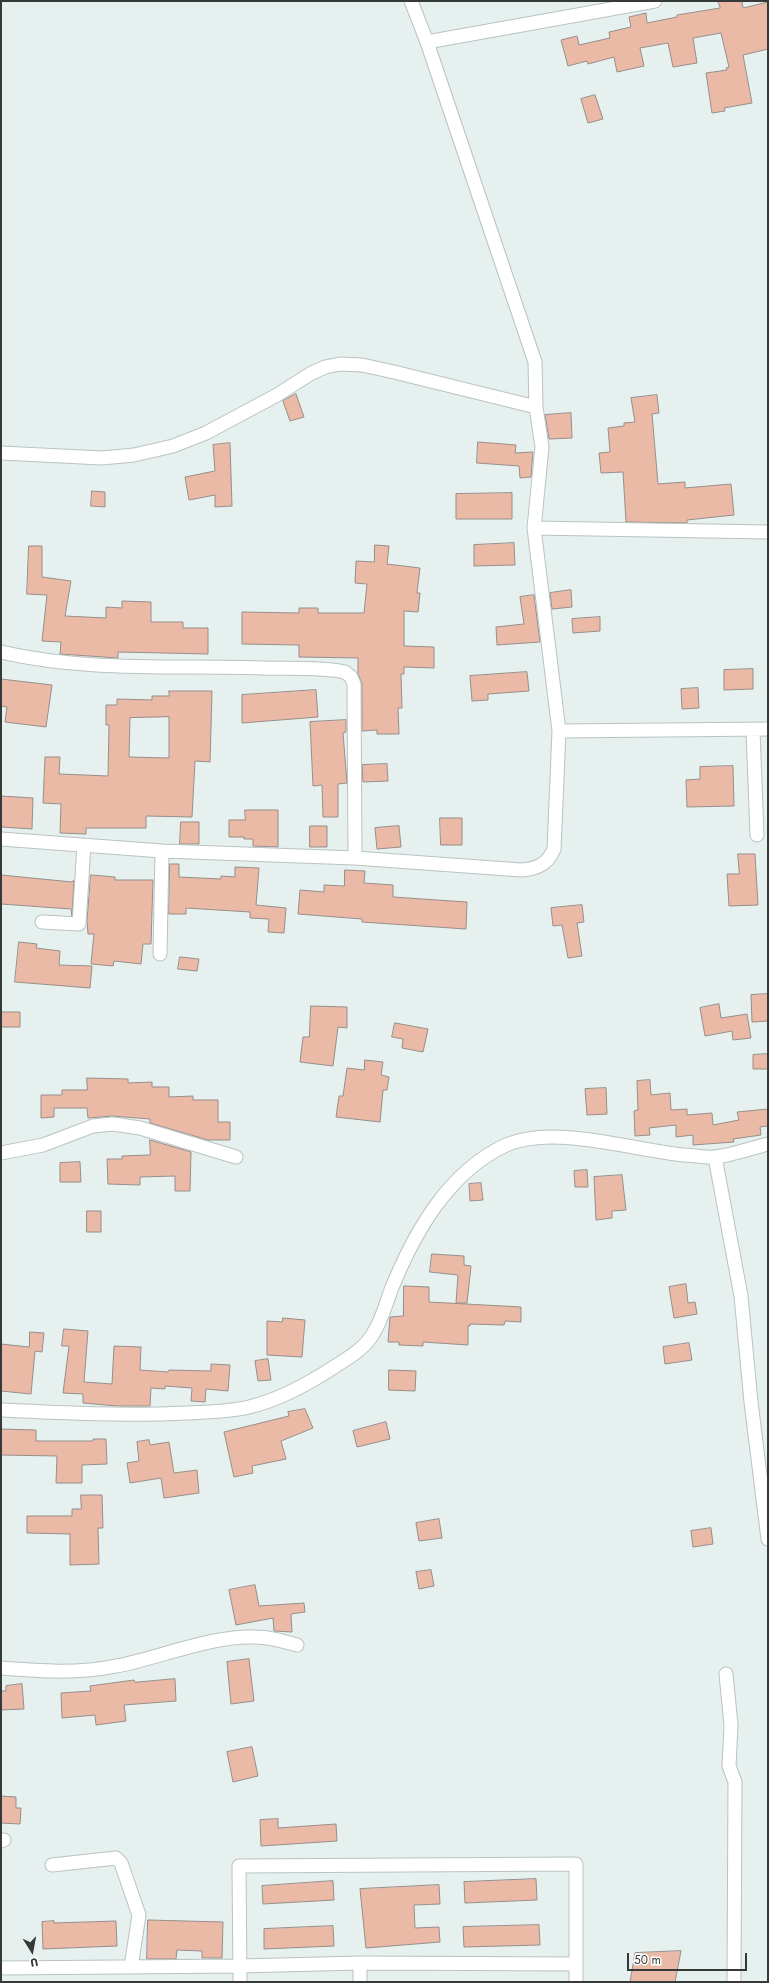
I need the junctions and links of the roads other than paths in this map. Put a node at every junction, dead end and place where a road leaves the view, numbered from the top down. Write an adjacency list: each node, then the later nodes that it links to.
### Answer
1 (411, 1): 3 (street)
2 (655, 1): 3 (street)
3 (427, 42): 4 (street)
4 (536, 407): 5 (street); 6 (street)
5 (1, 453)
6 (534, 528): 7 (street); 11 (street)
7 (768, 532)
8 (1, 652): 16 (street)
9 (753, 730): 10 (street); 11 (street); 12 (street)
10 (768, 730)
11 (559, 731): 16 (street)
12 (757, 835)
13 (1, 839): 14 (street)
14 (84, 845): 15 (street); 17 (street)
15 (162, 851): 16 (street); 18 (street)
16 (355, 858)
17 (42, 922)
18 (160, 954)
19 (768, 1144): 22 (street)
20 (1, 1153): 21 (street)
21 (236, 1157)
22 (715, 1157): 23 (street); 24 (street)
23 (1, 1410)
24 (768, 1539)
25 (297, 1645): 26 (street)
26 (1, 1668)
27 (726, 1674): 37 (street)
28 (52, 1865): 32 (street)
29 (360, 1963): 30 (street); 31 (street); 35 (street)
30 (576, 1964): 31 (street); 36 (street)
31 (240, 1966): 32 (street); 34 (street)
32 (132, 1967): 33 (street)
33 (1, 1968)
34 (240, 1982)
35 (360, 1982)
36 (576, 1982)
37 (734, 1982)

